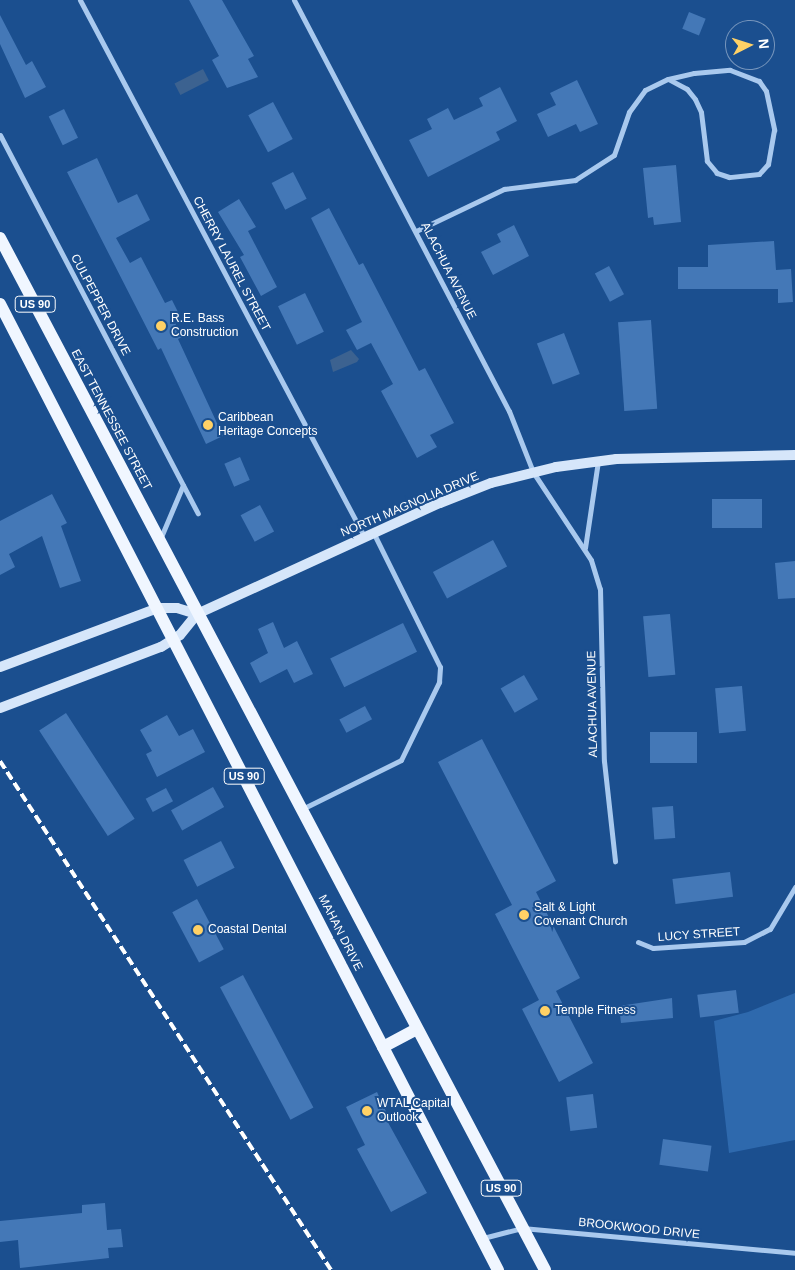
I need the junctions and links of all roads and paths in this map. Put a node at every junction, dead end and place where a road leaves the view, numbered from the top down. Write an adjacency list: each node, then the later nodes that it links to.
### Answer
1 (80, 0): 13 (street, CHERRY LAUREL STREET)
2 (294, 0): 5 (street, ALACHUA AVENUE)
3 (668, 79): 3 (street); 5 (street)
4 (0, 135): 11 (street, CULPEPPER DRIVE)
5 (416, 231): 10 (street, ALACHUA AVENUE)
6 (0, 238): 14 (main road, EAST TENNESSEE STREET / US 90)
7 (0, 304): 16 (main road, US 90)
8 (795, 455): 9 (main road, NORTH MAGNOLIA DRIVE)
9 (598, 461): 10 (main road, NORTH MAGNOLIA DRIVE); 15 (street, ALACHUA AVENUE)
10 (533, 472): 13 (main road, NORTH MAGNOLIA DRIVE); 15 (street, ALACHUA AVENUE)
11 (183, 485): 12 (street, CULPEPPER DRIVE); 14 (street)
12 (198, 513)
13 (369, 536): 17 (main road, NORTH MAGNOLIA DRIVE); 21 (street, CHERRY LAUREL STREET)
14 (159, 542): 17 (main road, EAST TENNESSEE STREET / US 90)
15 (585, 549): 22 (street, ALACHUA AVENUE)
16 (158, 608): 17 (main road); 18 (main road, MAHAN DRIVE / US 90); 19 (main road)
17 (197, 614): 18 (main road, NORTH MAGNOLIA DRIVE); 21 (main road, MAHAN DRIVE / US 90)
18 (174, 640): 20 (main road, NORTH MAGNOLIA DRIVE); 26 (main road, MAHAN DRIVE / US 90)
19 (5, 665)
20 (0, 708)
21 (300, 810): 25 (main road, MAHAN DRIVE / US 90)
22 (615, 861)
23 (795, 888): 24 (street, LUCY STREET)
24 (638, 942)
25 (417, 1029): 26 (main road); 27 (main road, MAHAN DRIVE / US 90)
26 (383, 1047): 28 (main road, MAHAN DRIVE / US 90)
27 (522, 1228): 28 (street, BROOKWOOD DRIVE); 29 (street, BROOKWOOD DRIVE); 31 (main road, MAHAN DRIVE / US 90)
28 (482, 1238): 30 (main road, MAHAN DRIVE / US 90)
29 (795, 1254)
30 (498, 1270)
31 (544, 1270)

